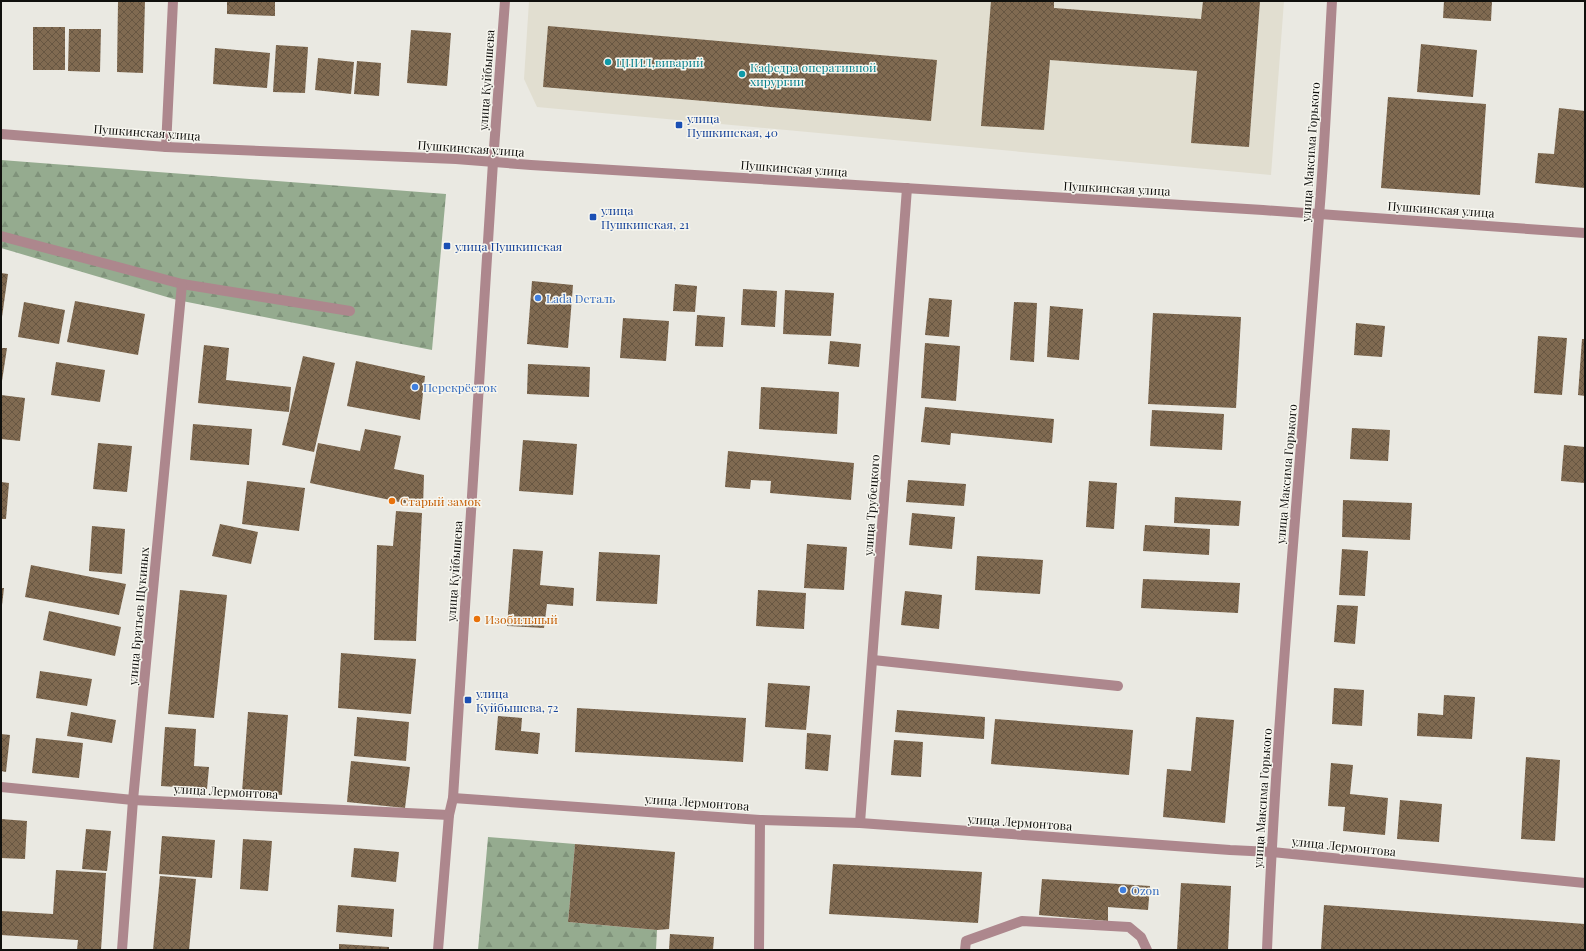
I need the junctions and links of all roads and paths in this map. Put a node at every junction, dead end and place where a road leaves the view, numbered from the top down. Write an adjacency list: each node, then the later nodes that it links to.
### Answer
1 (173, 1): 5 (street)
2 (505, 1): 6 (street, улица Куйбышева)
3 (1332, 1): 8 (street, улица Максима Горького)
4 (1, 134): 5 (street, Пушкинская улица)
5 (166, 147): 6 (street, Пушкинская улица)
6 (493, 162): 7 (street, Пушкинская улица); 16 (street, улица Куйбышева)
7 (907, 188): 8 (street, Пушкинская улица); 13 (street, улица Трубецкого)
8 (1320, 213): 9 (street, Пушкинская улица); 21 (street, улица Максима Горького)
9 (1585, 233)
10 (1, 236): 11 (street)
11 (182, 284): 12 (street); 17 (street, улица Братьев Щукиных)
12 (350, 311)
13 (872, 660): 14 (street); 20 (street, улица Трубецкого)
14 (1118, 686)
15 (1, 788): 17 (street, улица Лермонтова)
16 (452, 798): 18 (street, улица Куйбышева); 19 (street, улица Лермонтова)
17 (134, 800): 18 (street, улица Лермонтова); 23 (street, улица Братьев Щукиных)
18 (449, 815): 24 (street, улица Куйбышева)
19 (760, 820): 20 (street, улица Лермонтова); 25 (street)
20 (860, 823): 21 (street, улица Лермонтова)
21 (1272, 852): 22 (street, улица Лермонтова); 28 (street, улица Максима Горького)
22 (1585, 883)
23 (122, 950)
24 (438, 950)
25 (759, 950)
26 (965, 950): 27 (street)
27 (1147, 950)
28 (1268, 950)

